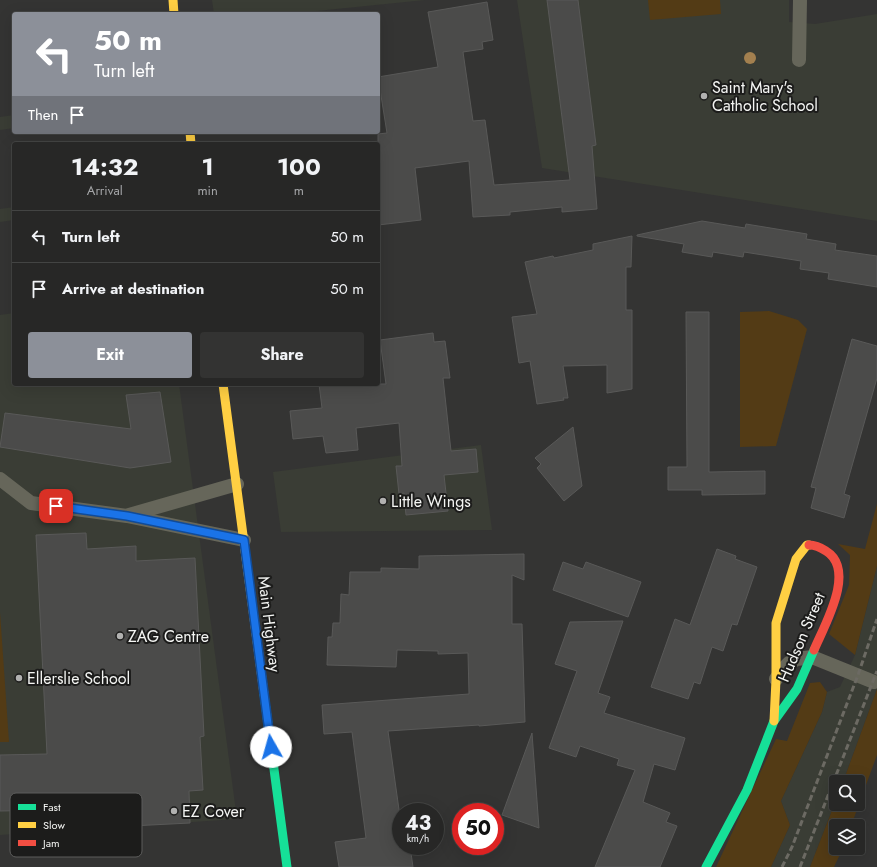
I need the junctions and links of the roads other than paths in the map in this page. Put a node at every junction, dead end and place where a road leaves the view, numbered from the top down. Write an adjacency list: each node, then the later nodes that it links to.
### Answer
1 (173, 0): 3 (street)
2 (800, 0): 4 (lane)
3 (174, 12)
4 (799, 60)
5 (223, 386): 7 (street, Main Highway)
6 (0, 479): 8 (lane)
7 (237, 484): 8 (lane); 9 (street, Main Highway)
8 (127, 516): 9 (lane)
9 (244, 540): 14 (street, Main Highway)
10 (812, 657): 11 (lane); 11 (street, Hudson Street); 12 (lane); 13 (street, Hudson Street)
11 (776, 680): 13 (street, Hudson Street)
12 (874, 682)
13 (774, 721): 15 (street, Hudson Street)
14 (287, 867)
15 (706, 867)

